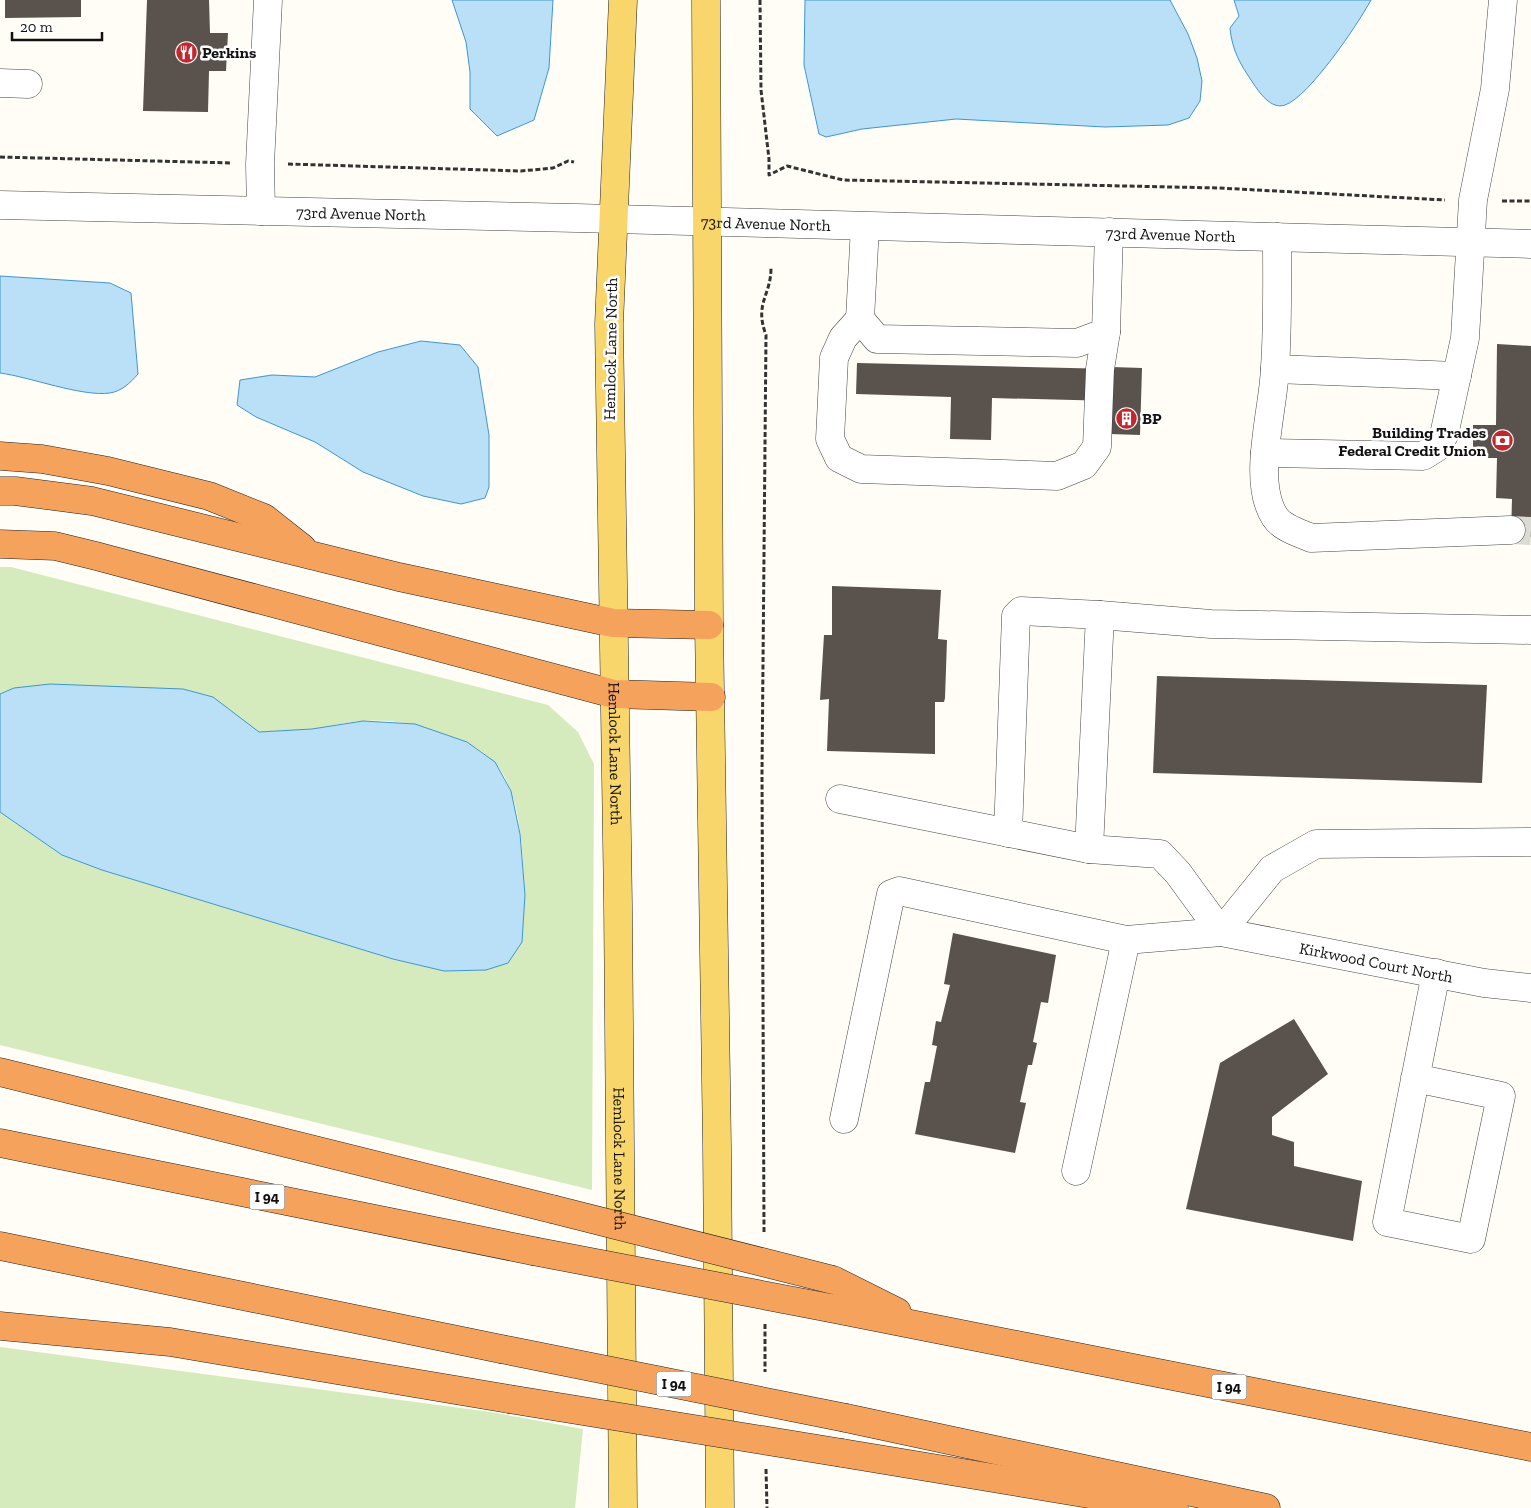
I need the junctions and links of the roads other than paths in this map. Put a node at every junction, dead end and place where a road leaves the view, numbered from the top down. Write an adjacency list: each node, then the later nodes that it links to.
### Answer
1 (268, 0): 8 (street)
2 (622, 0): 9 (main road, Hemlock Lane North)
3 (706, 0): 10 (main road)
4 (1503, 0): 14 (street)
5 (0, 84): 6 (street)
6 (28, 84)
7 (0, 205): 8 (street, 73rd Avenue North)
8 (261, 211): 9 (street, 73rd Avenue North)
9 (612, 219): 10 (street, 73rd Avenue North); 27 (main road, Hemlock Lane North)
10 (708, 222): 11 (street, 73rd Avenue North); 28 (main road)
11 (865, 227): 12 (street, 73rd Avenue North); 16 (street)
12 (1109, 232): 13 (street, 73rd Avenue North); 17 (street)
13 (1277, 237): 14 (street, 73rd Avenue North); 18 (street)
14 (1470, 243): 15 (street, 73rd Avenue North); 19 (street)
15 (1531, 244)
16 (860, 319): 17 (street); 17 (street)
17 (1106, 332)
18 (1276, 369): 19 (street); 21 (street)
19 (1458, 376): 21 (street)
20 (0, 456): 25 (highway)
21 (1265, 463): 23 (street)
22 (0, 491): 25 (highway)
23 (1511, 530)
24 (0, 544): 30 (highway)
25 (309, 554): 27 (highway)
26 (1100, 615): 29 (street); 33 (street); 35 (street)
27 (612, 623): 28 (highway); 30 (main road, Hemlock Lane North)
28 (709, 625): 31 (main road)
29 (1531, 630)
30 (614, 694): 31 (highway); 49 (main road, Hemlock Lane North)
31 (711, 696): 50 (main road)
32 (840, 799): 33 (street)
33 (1008, 832): 35 (street)
34 (1531, 842): 36 (street)
35 (1089, 849): 36 (street)
36 (1221, 932): 37 (street, Kirkwood Court North); 38 (street, Kirkwood Court North)
37 (1126, 940): 42 (street, Kirkwood Court North); 44 (street)
38 (1436, 973): 39 (street, Kirkwood Court North); 41 (street)
39 (1531, 988)
40 (0, 1072): 47 (highway, bridge)
41 (1415, 1078): 41 (street)
42 (844, 1119)
43 (0, 1143): 47 (highway, I 94, bridge)
44 (1076, 1171)
45 (0, 1246): 52 (highway, I 94, bridge)
46 (0, 1326): 51 (highway, bridge)
47 (927, 1328): 48 (highway, I 94)
48 (1531, 1447)
49 (623, 1508)
50 (720, 1508)
51 (1174, 1508)
52 (1266, 1508)

